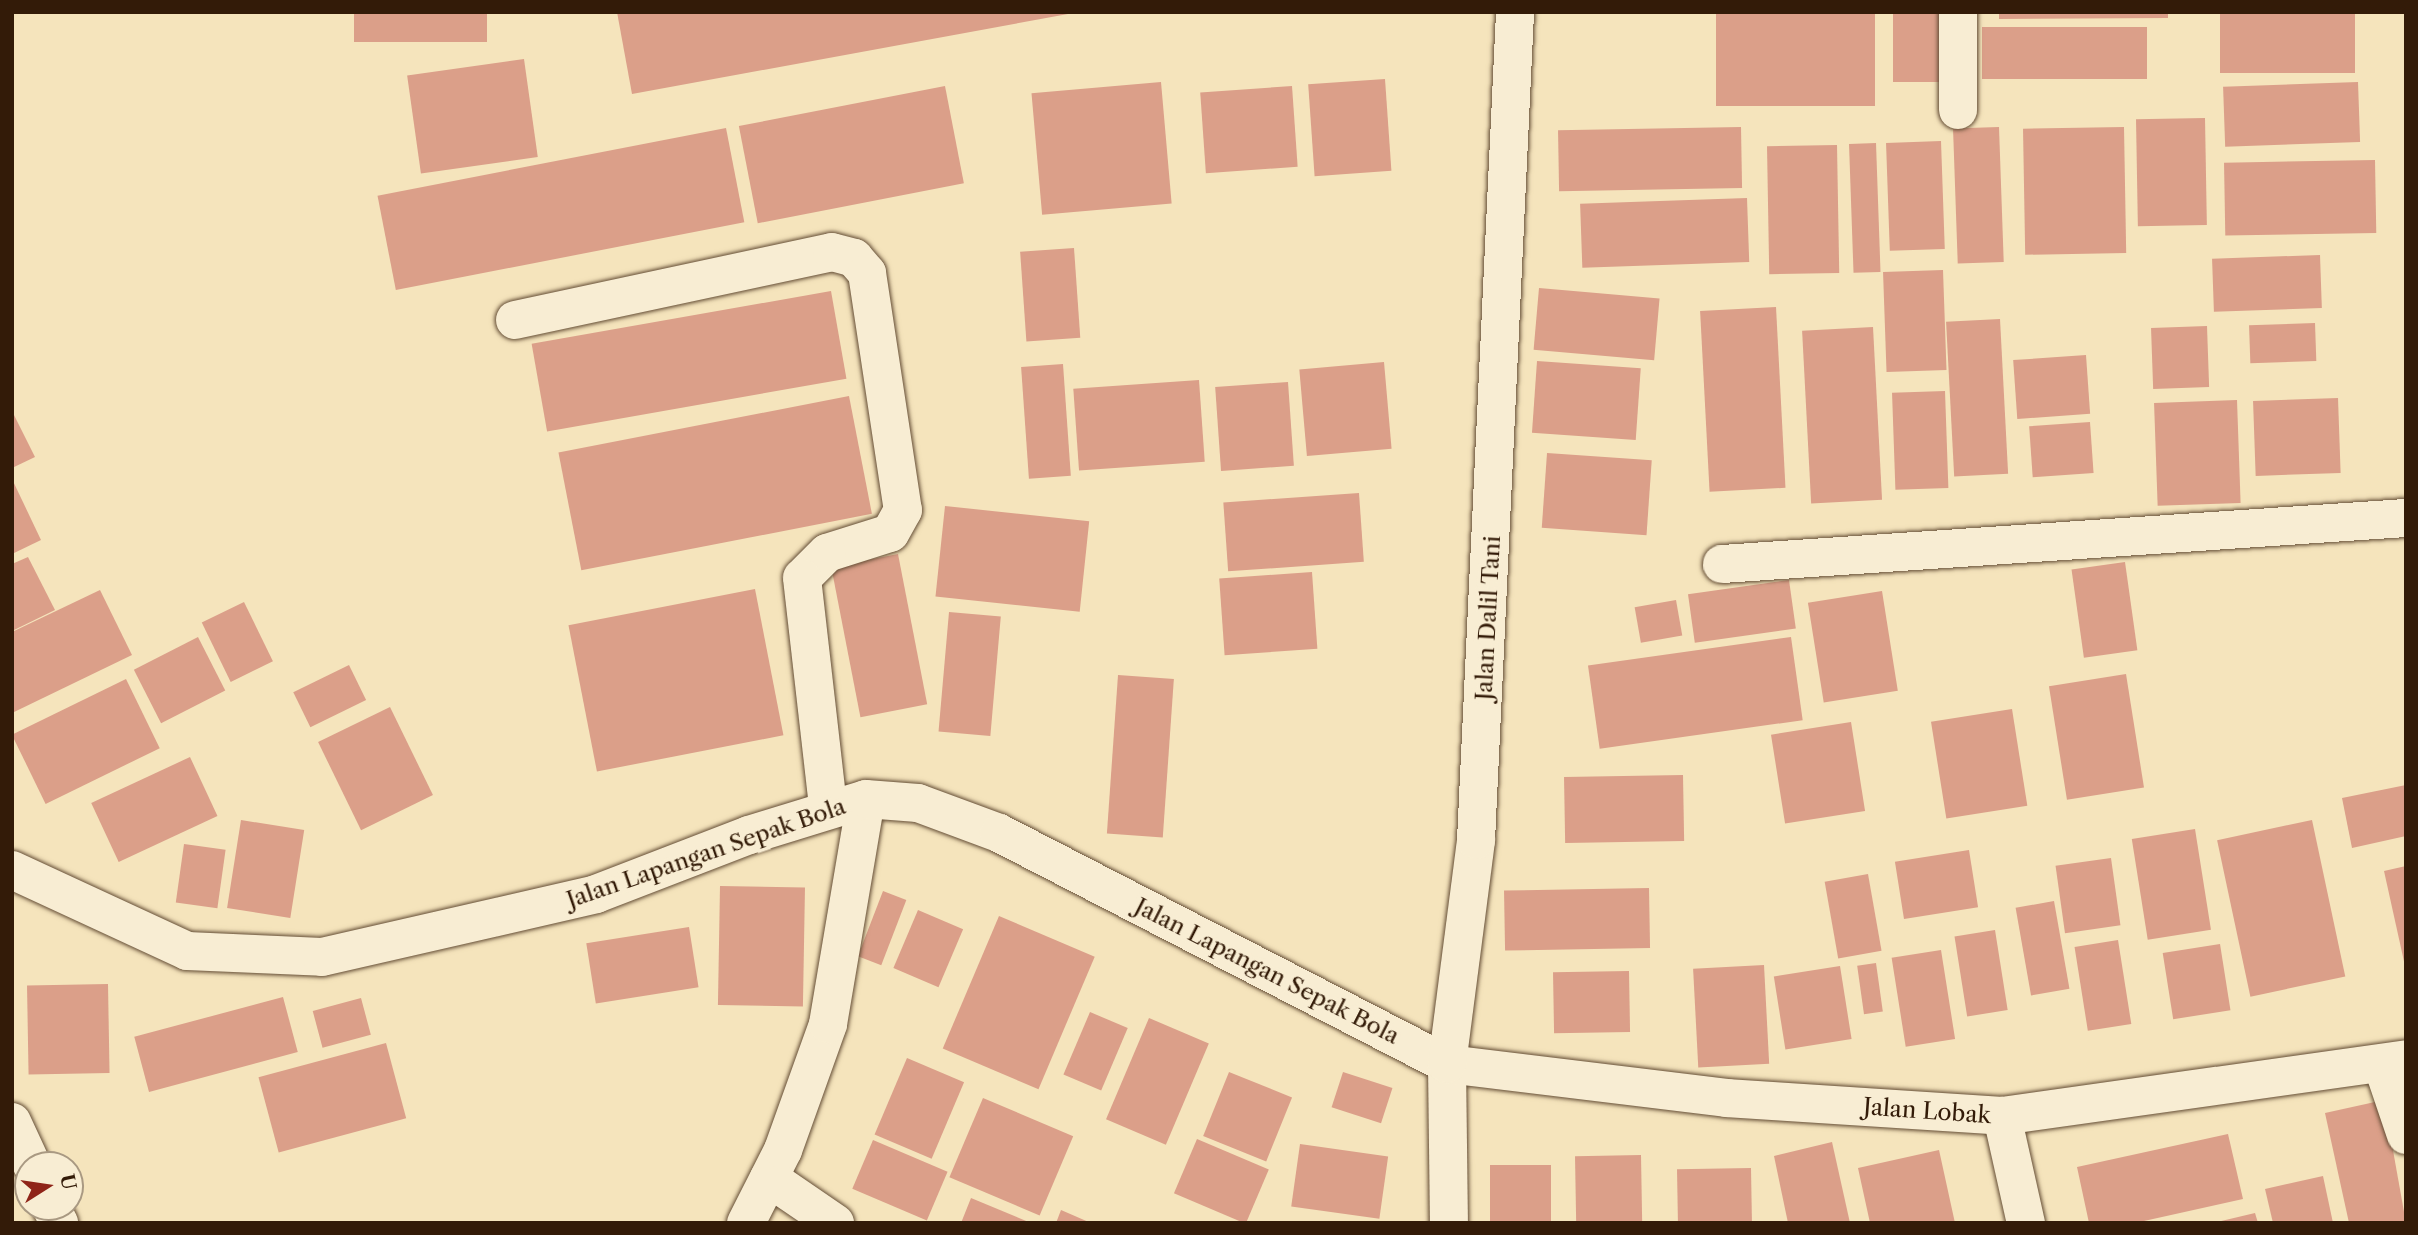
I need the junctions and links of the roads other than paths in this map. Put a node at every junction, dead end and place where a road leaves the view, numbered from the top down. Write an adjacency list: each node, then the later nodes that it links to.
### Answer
1 (1515, 12): 11 (street, Jalan Dalil Tani)
2 (1958, 12): 3 (street)
3 (1958, 110)
4 (515, 320): 8 (street)
5 (2406, 518): 6 (street)
6 (1722, 564)
7 (866, 799): 8 (street, Jalan Lapangan Sepak Bola); 11 (street, Jalan Lapangan Sepak Bola); 16 (street)
8 (828, 807): 9 (street, Jalan Lapangan Sepak Bola)
9 (12, 870)
10 (2394, 1061): 12 (street, Jalan Lobak); 14 (street)
11 (1447, 1064): 12 (street, Jalan Lobak); 19 (street, Jalan Dalil Tani)
12 (2002, 1116): 20 (street)
13 (12, 1122): 15 (street)
14 (2406, 1135)
15 (25, 1151)
16 (769, 1178): 17 (street); 18 (street)
17 (746, 1223)
18 (835, 1223)
19 (1449, 1223)
20 (2026, 1223)

